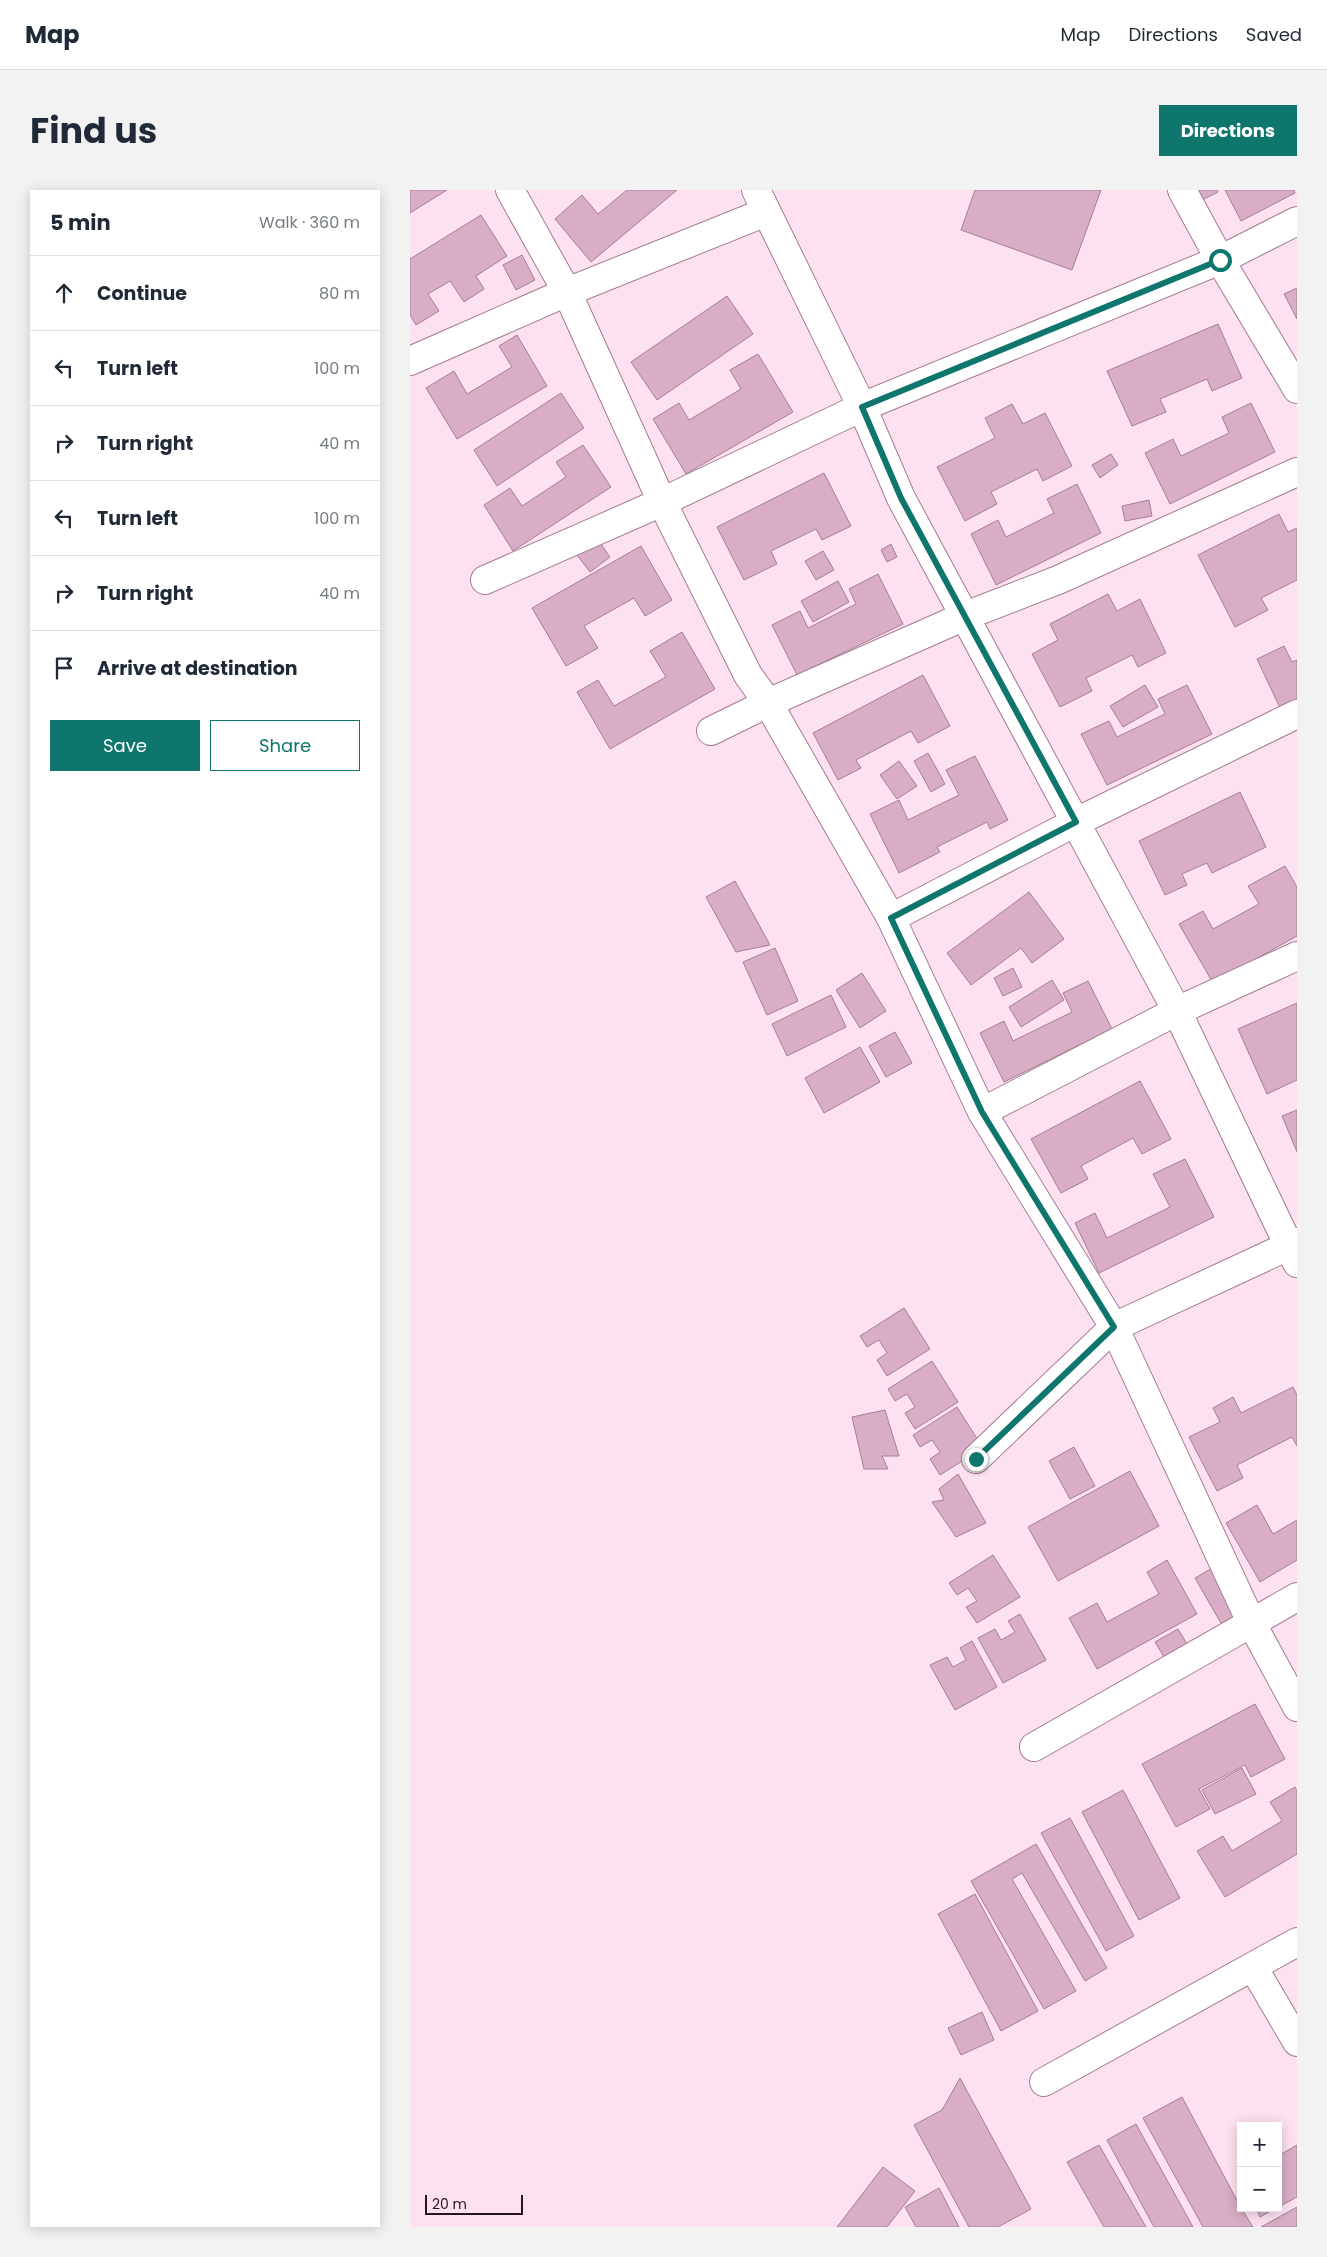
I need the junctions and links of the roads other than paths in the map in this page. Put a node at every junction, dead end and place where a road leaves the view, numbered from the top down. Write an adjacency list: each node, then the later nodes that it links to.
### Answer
1 (510, 190): 6 (street)
2 (1182, 190): 5 (street)
3 (761, 201): 6 (street); 9 (street)
4 (1297, 221): 5 (street)
5 (1220, 260): 8 (street); 9 (street)
6 (567, 292): 7 (street); 11 (street)
7 (410, 361)
8 (1297, 388)
9 (862, 407): 11 (street); 13 (street)
10 (1297, 472): 13 (street)
11 (662, 502): 12 (street); 14 (street)
12 (485, 580)
13 (965, 616): 14 (street); 17 (street)
14 (768, 703): 16 (street); 18 (street)
15 (1297, 714): 17 (street)
16 (712, 731)
17 (1076, 822): 18 (street); 20 (street)
18 (891, 918): 21 (street)
19 (1297, 956): 20 (street)
20 (1177, 1011): 21 (street); 22 (street)
21 (982, 1112): 23 (street)
22 (1294, 1251): 23 (street)
23 (1114, 1327): 24 (street); 26 (street)
24 (976, 1459)
25 (1297, 1597): 26 (street)
26 (1251, 1622): 27 (street); 28 (street)
27 (1297, 1707)
28 (1034, 1747)
29 (1297, 1942): 30 (street)
30 (1254, 1967): 31 (street); 32 (street)
31 (1297, 2042)
32 (1044, 2082)

